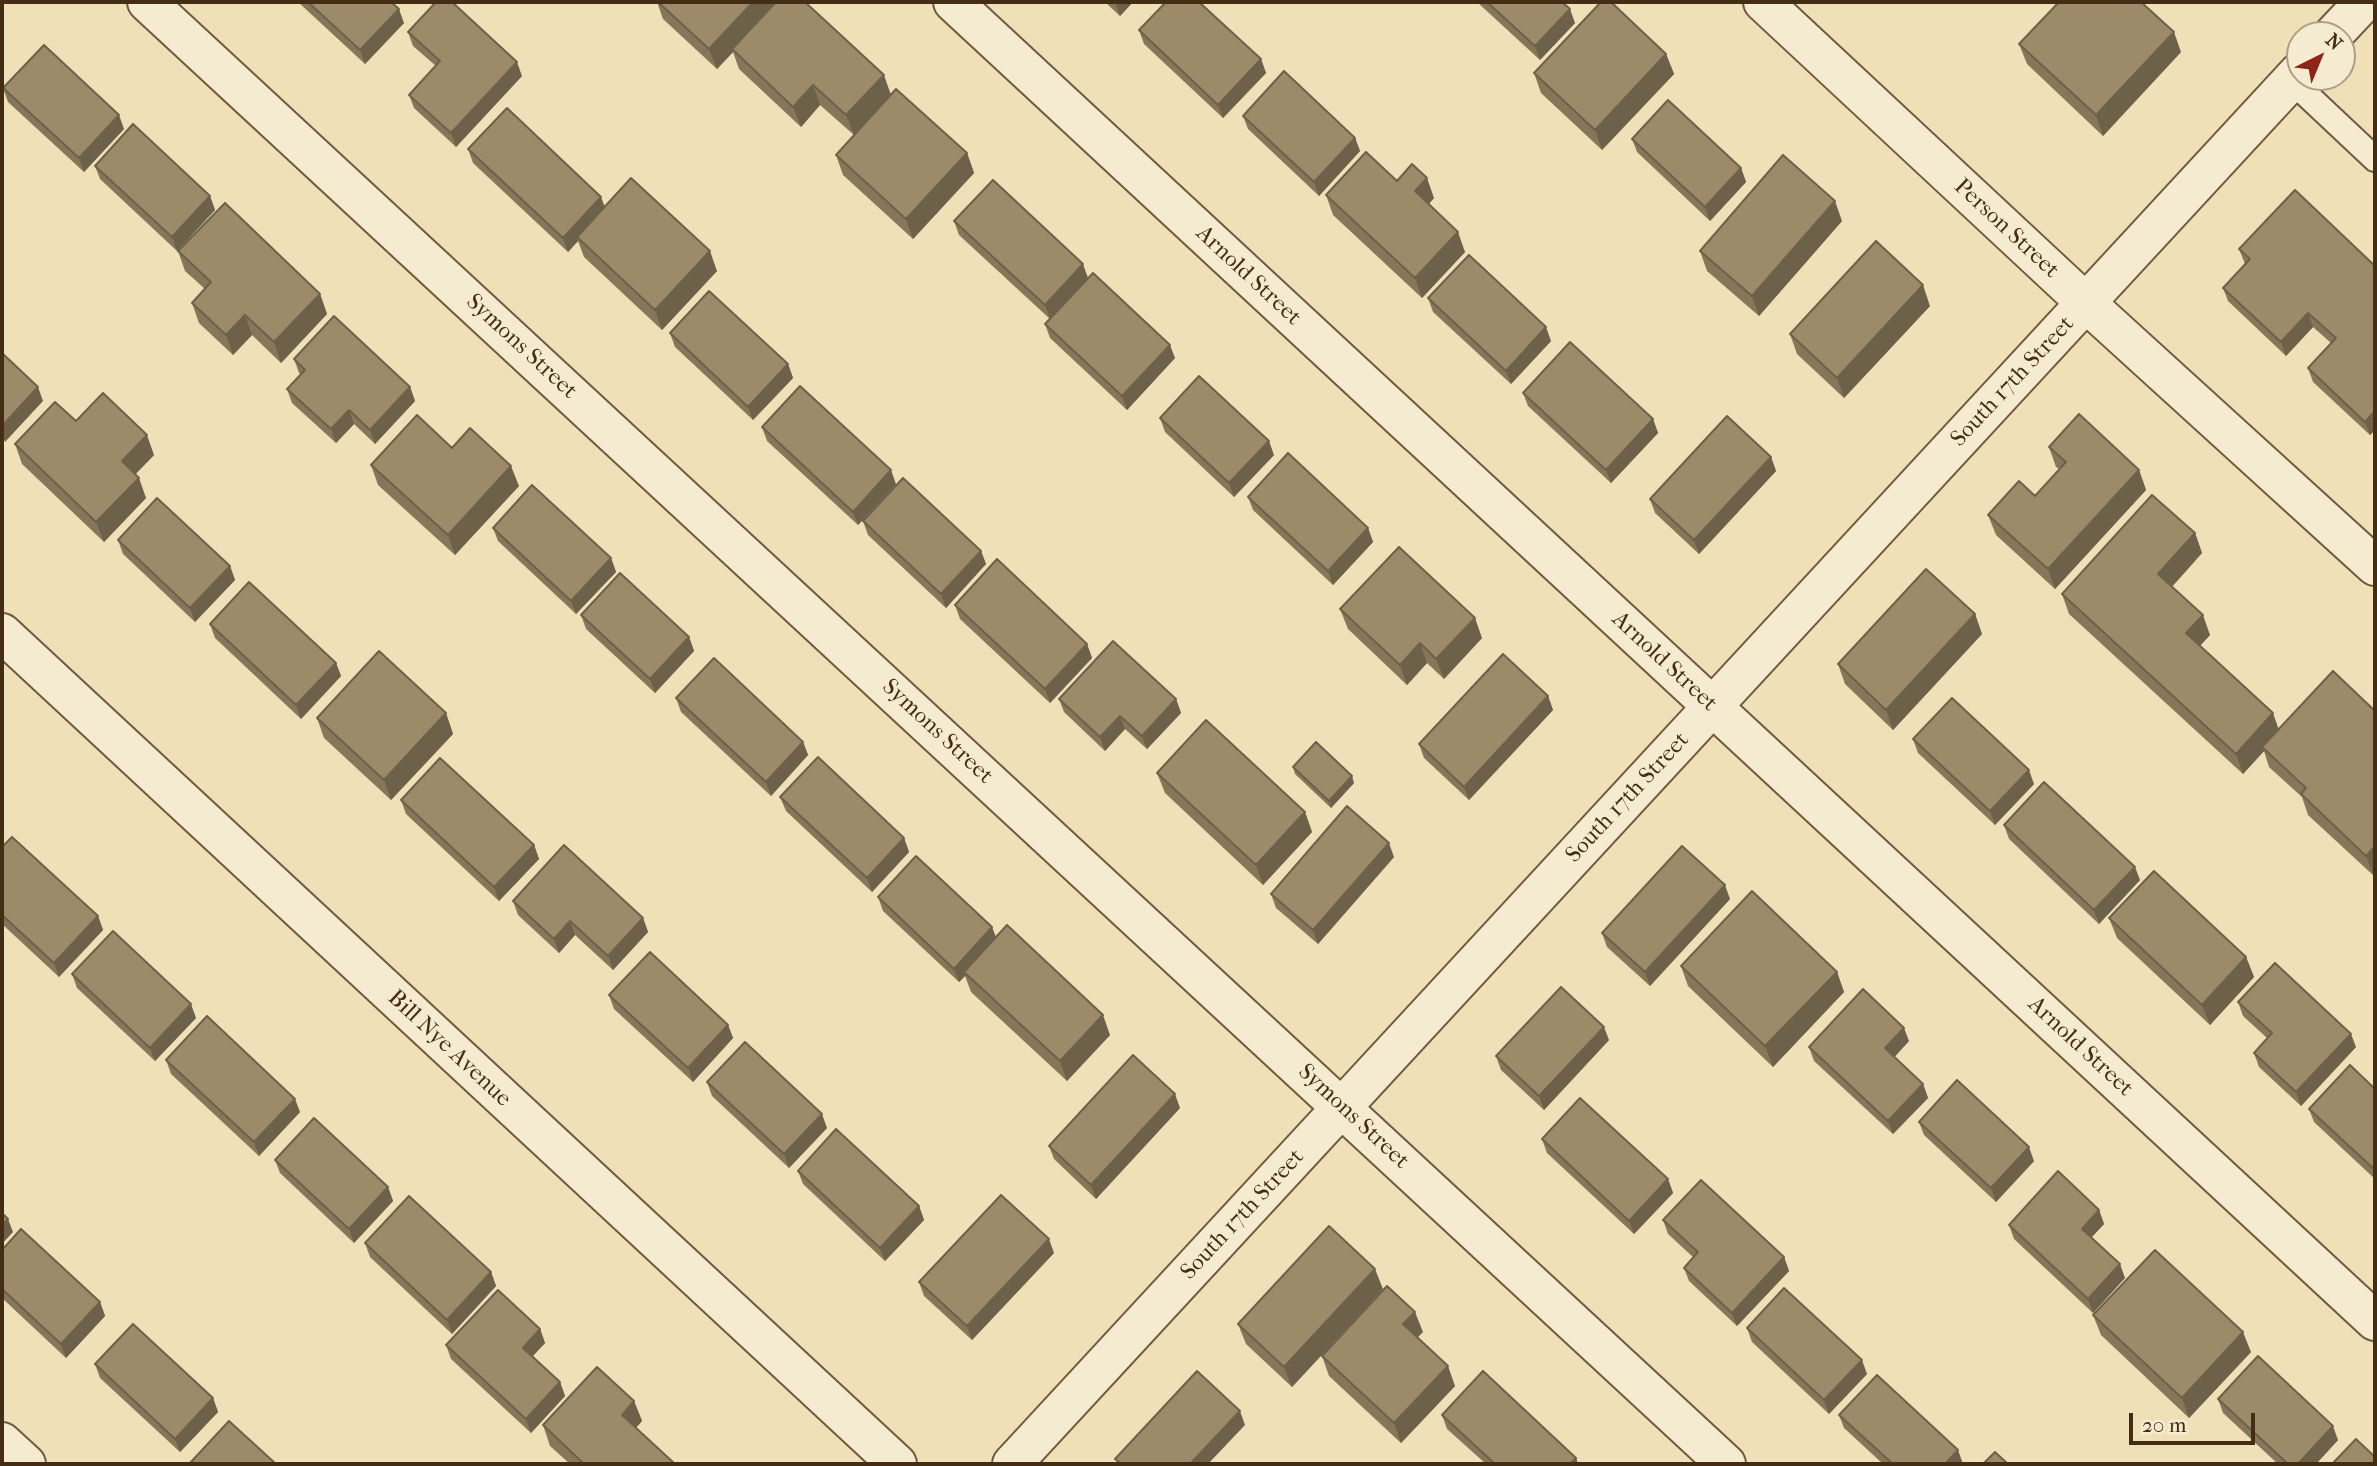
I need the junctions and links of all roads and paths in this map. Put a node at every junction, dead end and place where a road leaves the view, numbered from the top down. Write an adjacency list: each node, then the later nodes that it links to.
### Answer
1 (147, 2): 13 (street, Symons Street)
2 (953, 2): 12 (street, Arnold Street)
3 (1763, 2): 9 (street, Person Street)
4 (2364, 2): 5 (street)
5 (2346, 21)
6 (2286, 87): 9 (street, South 17th Street)
7 (2310, 91): 8 (lane)
8 (2375, 159)
9 (2086, 303): 10 (street, Person Street); 12 (street, South 17th Street)
10 (2375, 566)
11 (2, 633): 17 (street, Bill Nye Avenue)
12 (1712, 706): 13 (street, South 17th Street); 14 (street, Arnold Street)
13 (1342, 1107): 18 (street, South 17th Street); 19 (street, Symons Street)
14 (2375, 1321)
15 (2, 1442): 16 (street)
16 (26, 1464)
17 (897, 1464)
18 (1012, 1464)
19 (1726, 1464)

